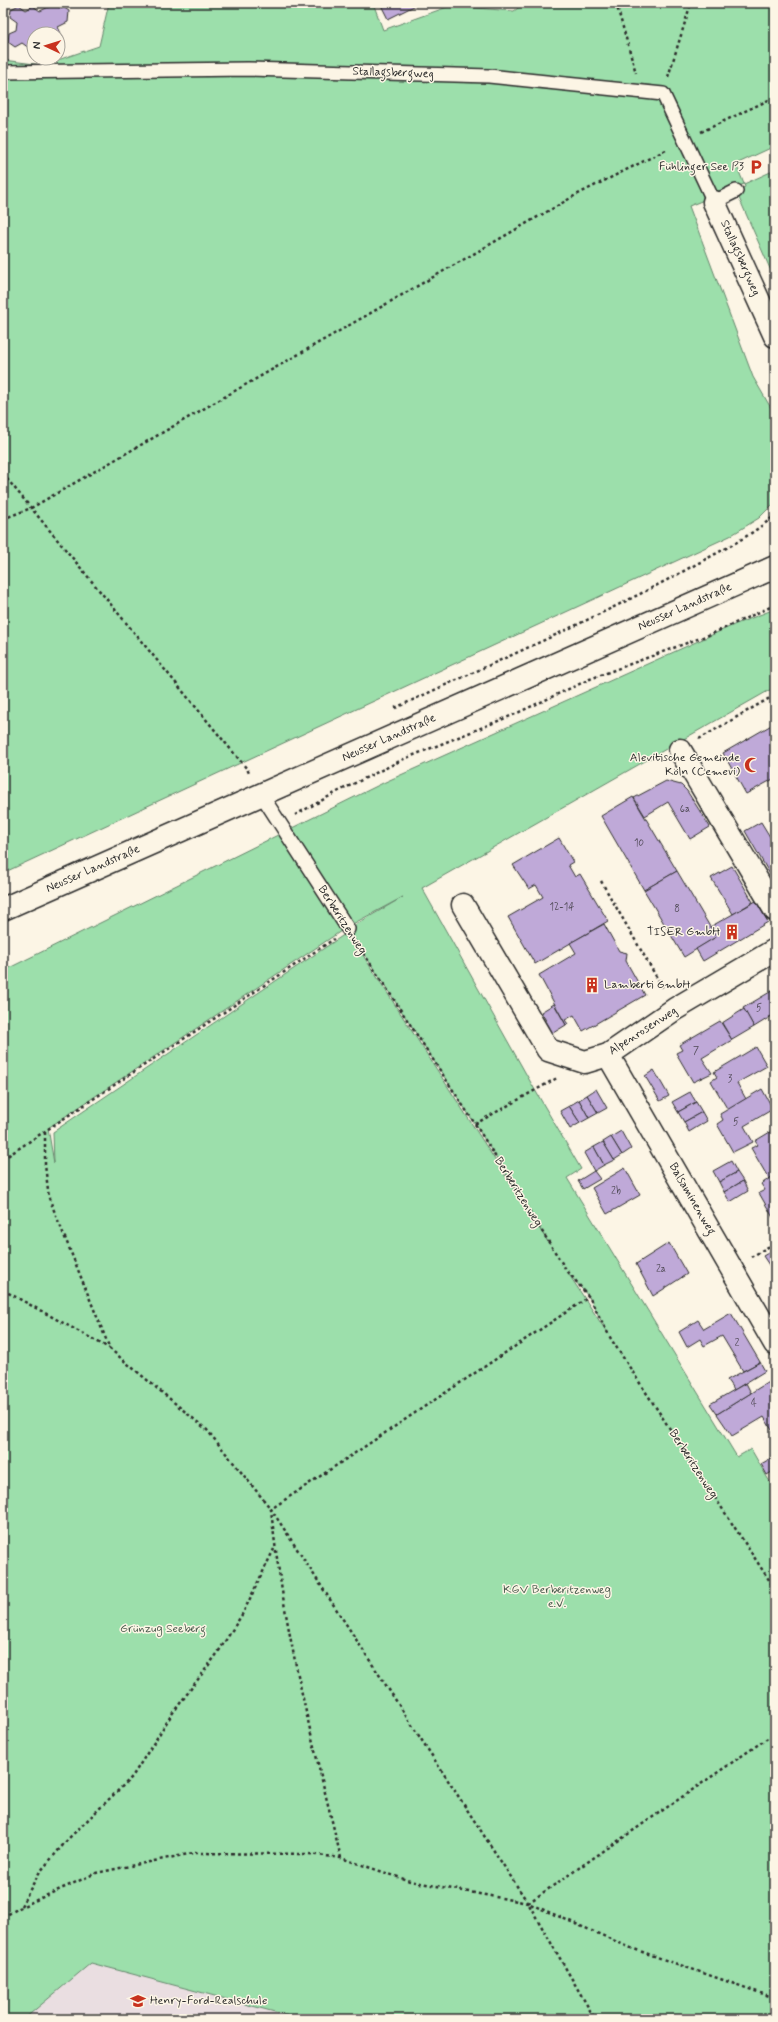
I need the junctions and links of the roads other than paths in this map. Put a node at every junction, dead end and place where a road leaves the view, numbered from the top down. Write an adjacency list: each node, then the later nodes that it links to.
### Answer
1 (3, 72): 3 (lane, Stallagsbergweg)
2 (736, 191): 3 (lane)
3 (714, 202): 4 (street, Stallagsbergweg)
4 (775, 336)
5 (775, 567): 7 (street, Neusser Landstraße)
6 (680, 750): 10 (street)
7 (262, 794): 9 (street, Neusser Landstraße); 11 (lane, Berberitzenweg)
8 (463, 905): 13 (street, Alpenrosenweg)
9 (3, 909)
10 (775, 910)
11 (348, 930)
12 (775, 950): 13 (street, Alpenrosenweg)
13 (608, 1055): 14 (street, Balsaminenweg)
14 (775, 1344)

